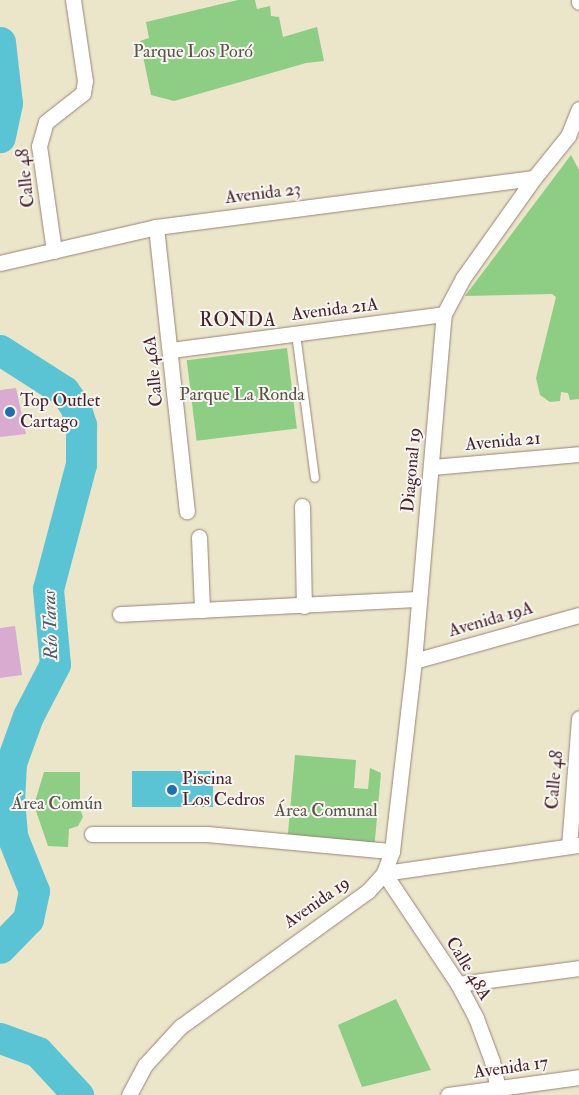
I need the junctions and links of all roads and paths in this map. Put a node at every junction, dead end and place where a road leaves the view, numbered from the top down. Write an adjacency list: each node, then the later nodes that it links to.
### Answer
1 (73, 0): 5 (street, Calle 48)
2 (579, 109): 3 (street, Diagonal 19)
3 (534, 178): 4 (street, Avenida 23); 7 (street, Diagonal 19)
4 (156, 227): 5 (street, Avenida 23); 9 (street, Calle 46A)
5 (54, 252): 6 (street, Avenida 23)
6 (0, 263)
7 (444, 314): 8 (street, Avenida 21A); 11 (street, Diagonal 19)
8 (296, 334): 9 (street, Avenida 21A); 12 (lane)
9 (171, 350): 14 (street, Calle 46A)
10 (579, 454): 11 (street, Avenida 21)
11 (431, 467): 16 (street, Diagonal 19)
12 (315, 478)
13 (302, 506): 17 (street)
14 (187, 511)
15 (200, 537): 18 (street)
16 (419, 599): 17 (street); 21 (street, Diagonal 19)
17 (304, 606): 18 (street)
18 (202, 610): 19 (street)
19 (120, 614)
20 (579, 615): 21 (street, Avenida 19A)
21 (414, 661): 25 (street, Diagonal 19)
22 (579, 718): 24 (street, Calle 48)
23 (92, 834): 25 (street)
24 (574, 845): 26 (street)
25 (392, 851): 26 (street, Diagonal 19)
26 (384, 873): 28 (street, Calle 48A); 31 (street, Avenida 19)
27 (579, 968): 28 (street)
28 (458, 984): 30 (street, Calle 48A)
29 (579, 1077): 30 (street, Avenida 17)
30 (499, 1092): 32 (street, Avenida 17)
31 (128, 1095)
32 (448, 1095)

